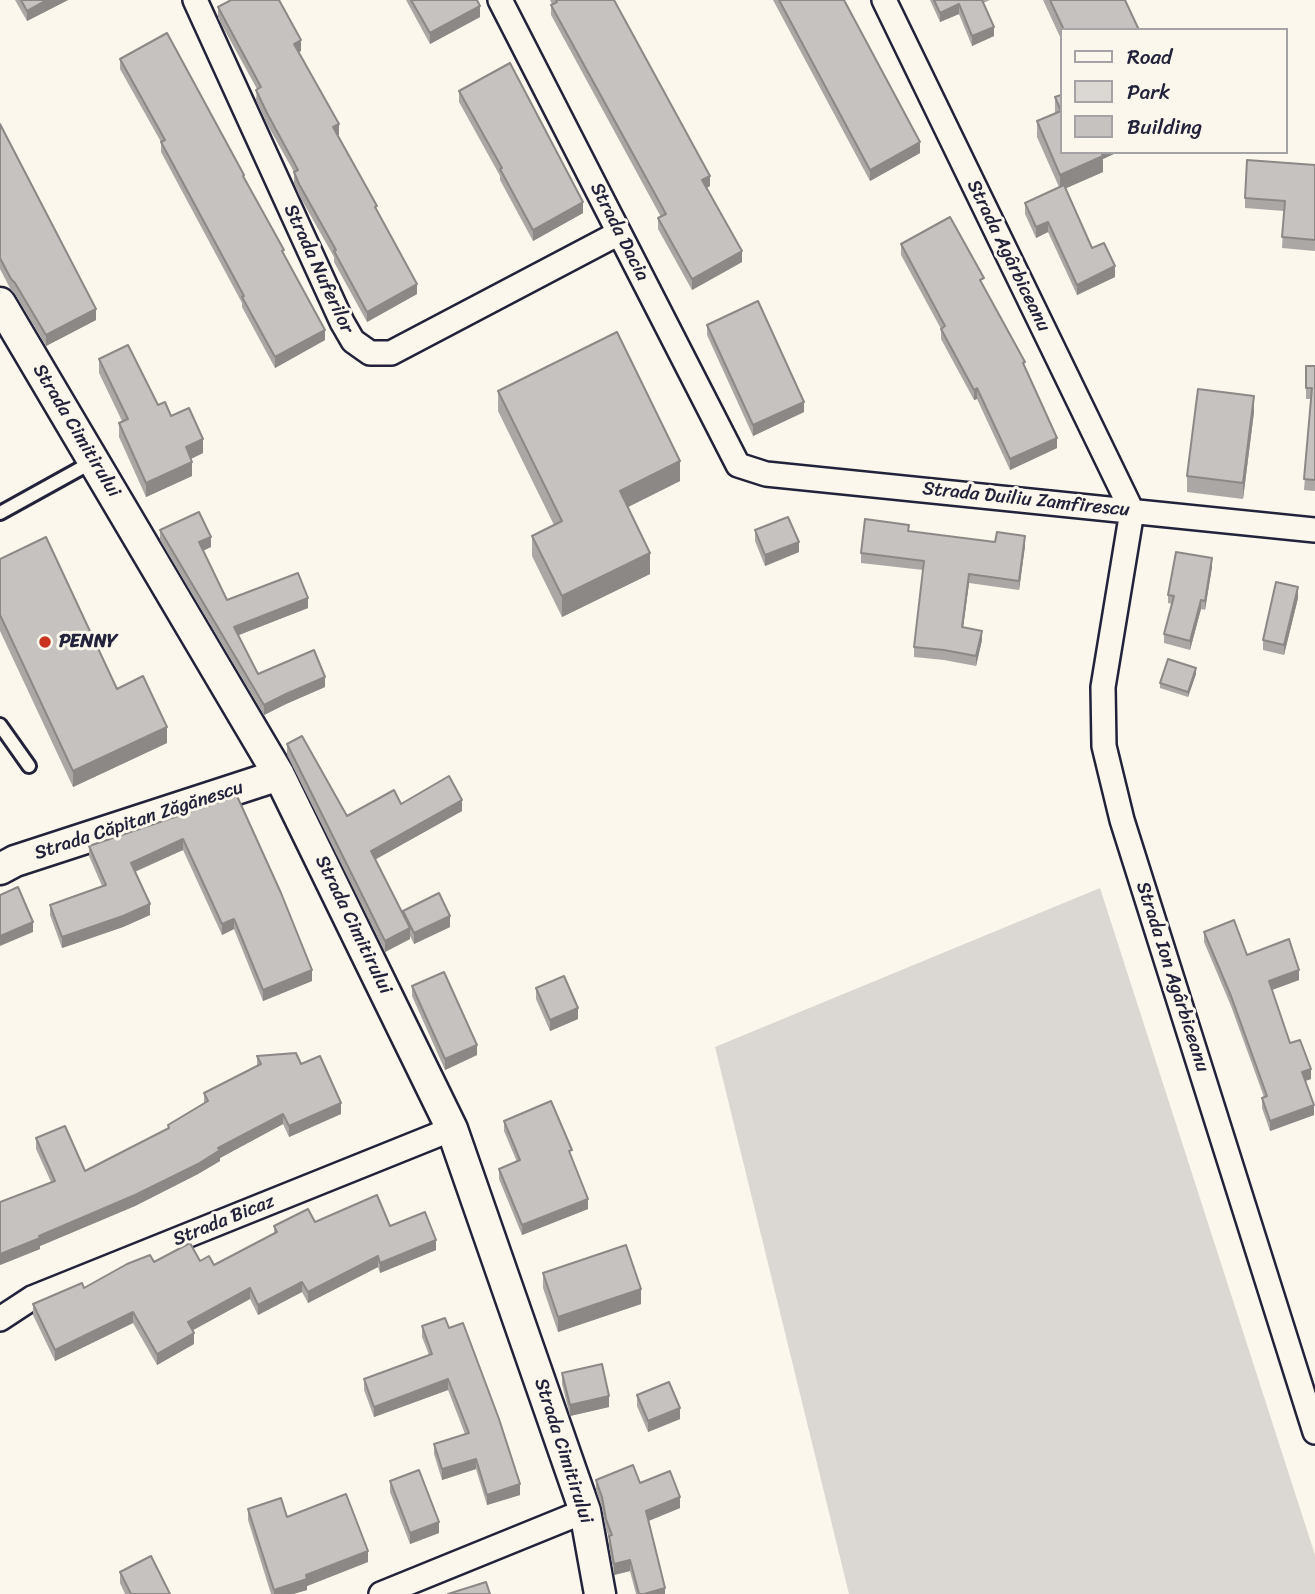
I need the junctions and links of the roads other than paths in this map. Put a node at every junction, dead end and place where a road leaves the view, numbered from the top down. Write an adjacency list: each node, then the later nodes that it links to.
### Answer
1 (195, 0): 4 (street, Strada Nuferilor)
2 (500, 0): 4 (street, Strada Dacia)
3 (884, 0): 8 (street, Strada Agârbiceanu)
4 (619, 233): 7 (street, Strada Dacia)
5 (0, 303): 6 (street, Strada Cimitirului)
6 (94, 461): 9 (lane); 13 (street, Strada Cimitirului)
7 (738, 465): 8 (street, Strada Duiliu Zamfirescu)
8 (1132, 512): 10 (street, Strada Duiliu Zamfirescu); 17 (street, Strada Ion Agârbiceanu)
9 (0, 513)
10 (1315, 530)
11 (0, 725): 12 (lane)
12 (29, 766)
13 (279, 775): 14 (street, Strada Căpitan Zăgănescu); 15 (street, Strada Cimitirului)
14 (5, 857)
15 (452, 1129): 16 (street, Strada Bicaz); 18 (street, Strada Cimitirului)
16 (0, 1319)
17 (1315, 1432)
18 (585, 1511): 19 (street); 20 (street, Strada Cimitirului)
19 (381, 1594)
20 (600, 1594)

